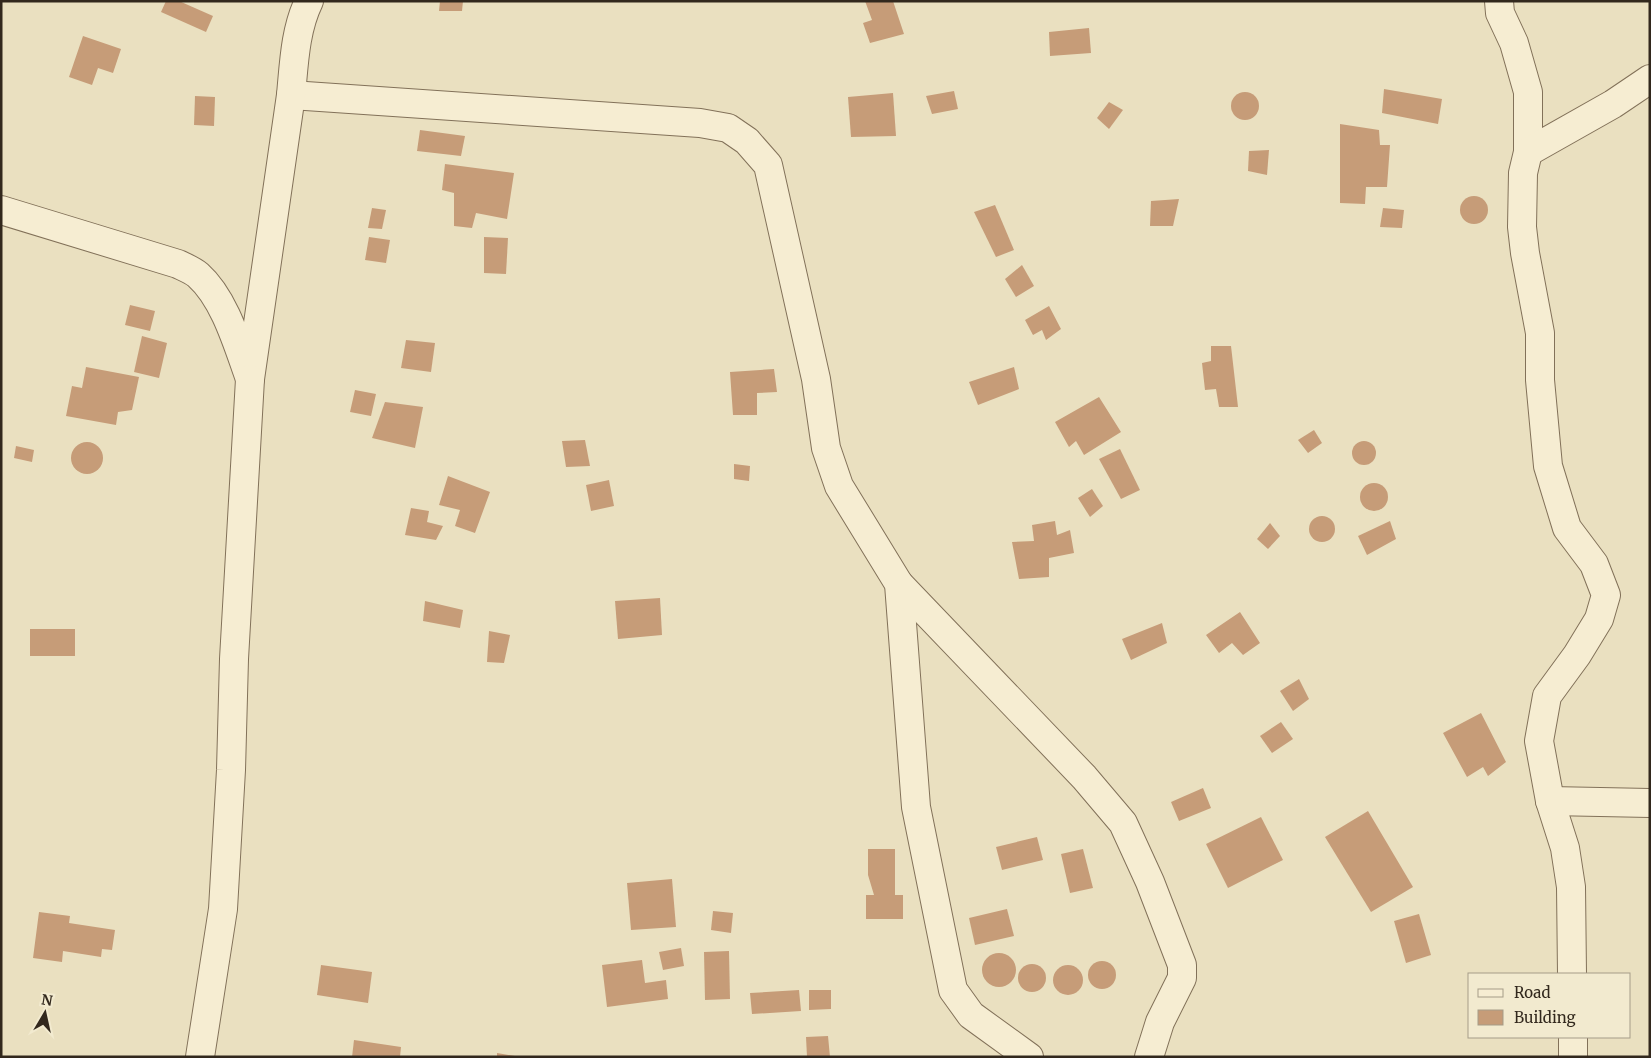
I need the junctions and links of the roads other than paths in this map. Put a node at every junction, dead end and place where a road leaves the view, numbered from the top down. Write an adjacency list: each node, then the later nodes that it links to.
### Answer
1 (309, 1): 4 (street)
2 (1499, 1): 5 (street)
3 (1650, 79): 5 (street)
4 (291, 95): 7 (street); 8 (street)
5 (1528, 152): 9 (street)
6 (1, 210): 7 (street)
7 (250, 379): 13 (street)
8 (898, 584): 14 (street); 15 (street)
9 (1550, 801): 10 (street); 11 (street)
10 (1650, 803)
11 (1572, 973)
12 (1573, 1038): 16 (street)
13 (200, 1057)
14 (1028, 1057)
15 (1149, 1057)
16 (1574, 1057)

